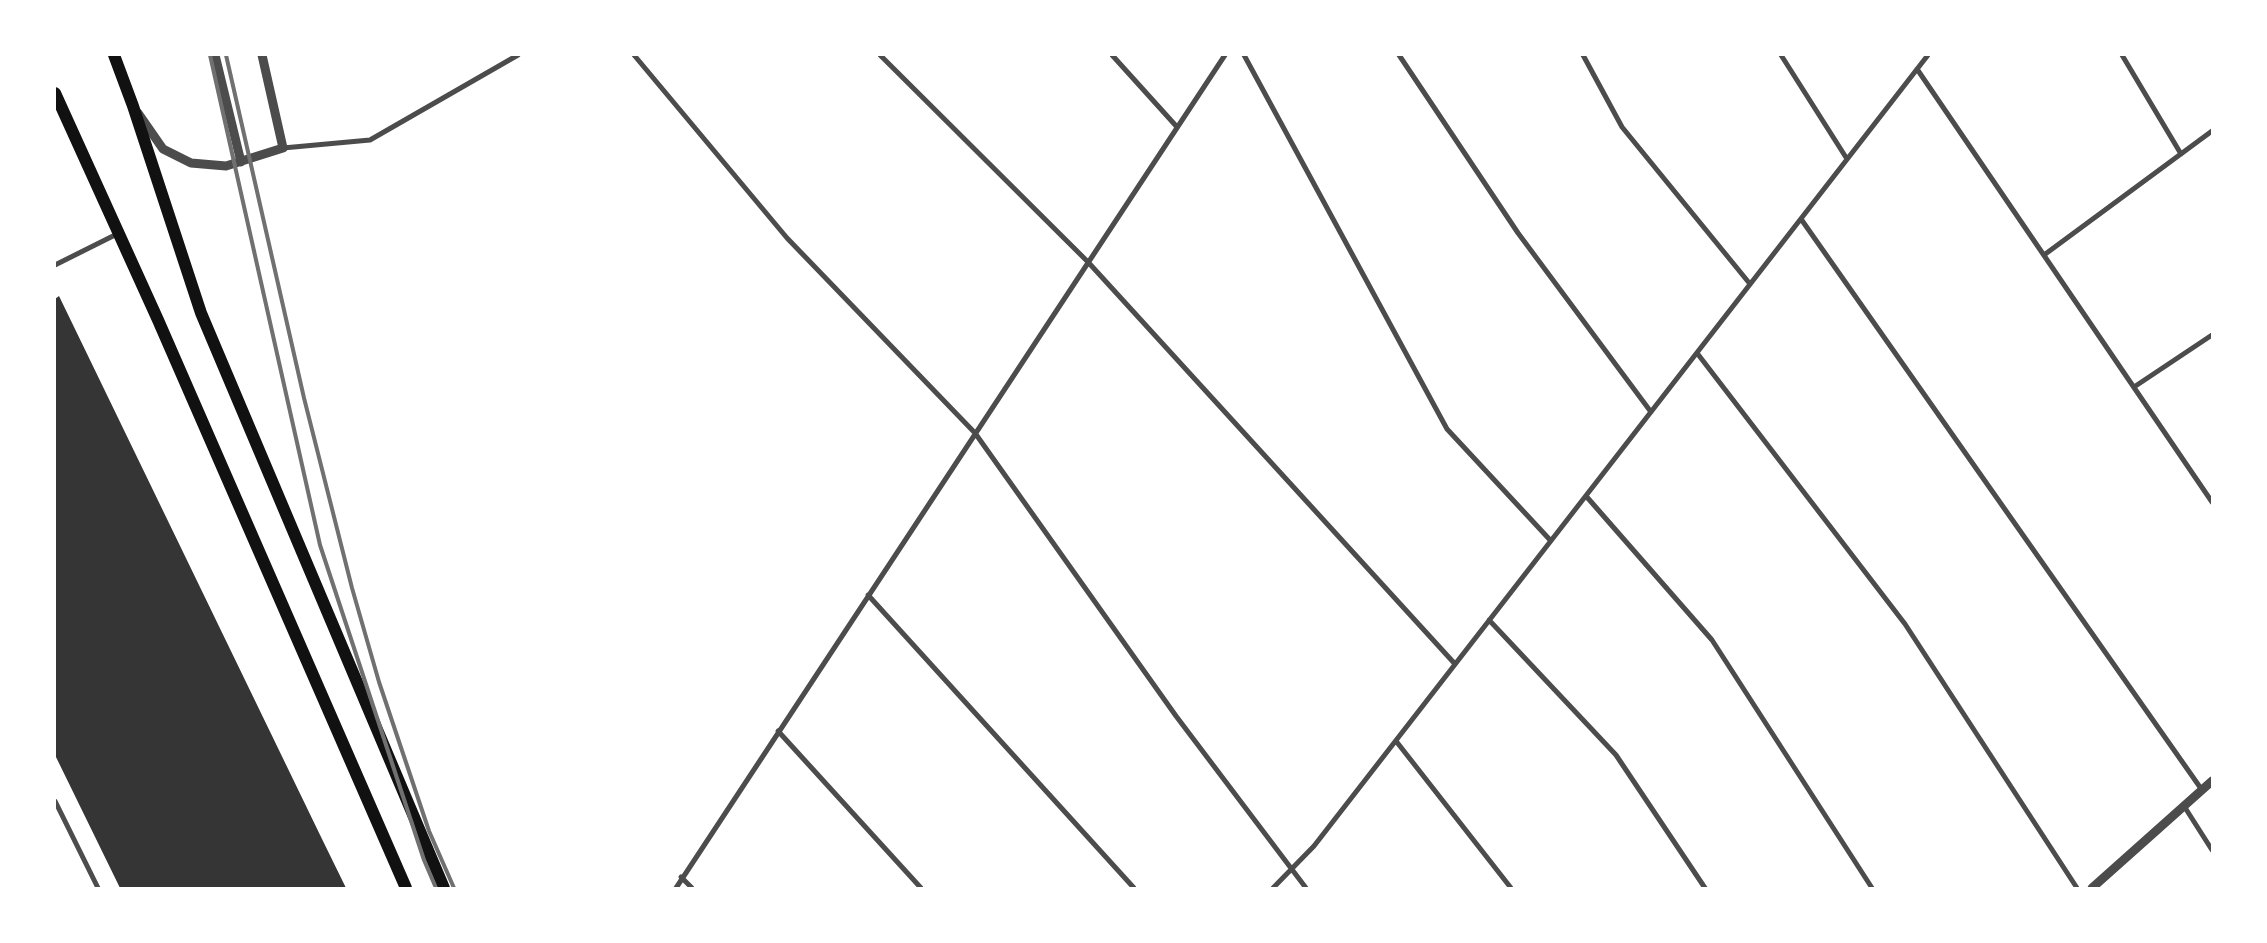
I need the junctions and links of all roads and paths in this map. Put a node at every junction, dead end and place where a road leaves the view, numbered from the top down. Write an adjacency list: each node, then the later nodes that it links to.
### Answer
1 (114, 55): 17 (main road)
2 (215, 55): 23 (street)
3 (262, 55): 20 (street)
4 (518, 55): 20 (street)
5 (634, 55): 34 (street)
6 (880, 55): 27 (street)
7 (1112, 55): 18 (street)
8 (1225, 55): 18 (street)
9 (1244, 55): 37 (street)
10 (1399, 55): 33 (street)
11 (1583, 55): 29 (street)
12 (1781, 55): 22 (street)
13 (1928, 55): 15 (street)
14 (2122, 55): 21 (street)
15 (1917, 69): 22 (street); 26 (street)
16 (55, 93): 25 (main road)
17 (134, 106): 23 (street); 52 (main road)
18 (1177, 127): 27 (street)
19 (2212, 131): 21 (street)
20 (283, 148): 23 (street)
21 (2181, 154): 26 (street)
22 (1847, 159): 24 (street)
23 (240, 162)
24 (1801, 218): 29 (street); 44 (street)
25 (119, 233): 28 (street); 51 (main road)
26 (2044, 255): 32 (street)
27 (1088, 262): 34 (street); 40 (street)
28 (55, 265)
29 (1750, 284): 31 (street)
30 (2212, 335): 32 (street)
31 (1697, 353): 33 (street); 62 (street)
32 (2134, 387): 36 (street)
33 (1651, 412): 35 (street)
34 (975, 433): 38 (street); 48 (street)
35 (1586, 496): 37 (street); 61 (street)
36 (2212, 502)
37 (1551, 541): 39 (street)
38 (868, 595): 41 (street); 56 (street)
39 (1489, 620): 40 (street); 60 (street)
40 (1455, 664): 42 (street)
41 (778, 731): 49 (street); 55 (street)
42 (1396, 741): 48 (street); 59 (street)
43 (2212, 781): 44 (street)
44 (2202, 790): 46 (street)
45 (55, 801): 50 (street)
46 (2184, 806): 47 (street); 63 (street)
47 (2212, 850)
48 (1292, 869): 57 (street); 58 (street)
49 (681, 877): 53 (street); 54 (street)
50 (98, 888)
51 (406, 888)
52 (444, 888)
53 (676, 888)
54 (692, 888)
55 (921, 888)
56 (1134, 888)
57 (1273, 888)
58 (1306, 888)
59 (1511, 888)
60 (1705, 888)
61 (1872, 888)
62 (2077, 888)
63 (2092, 888)

